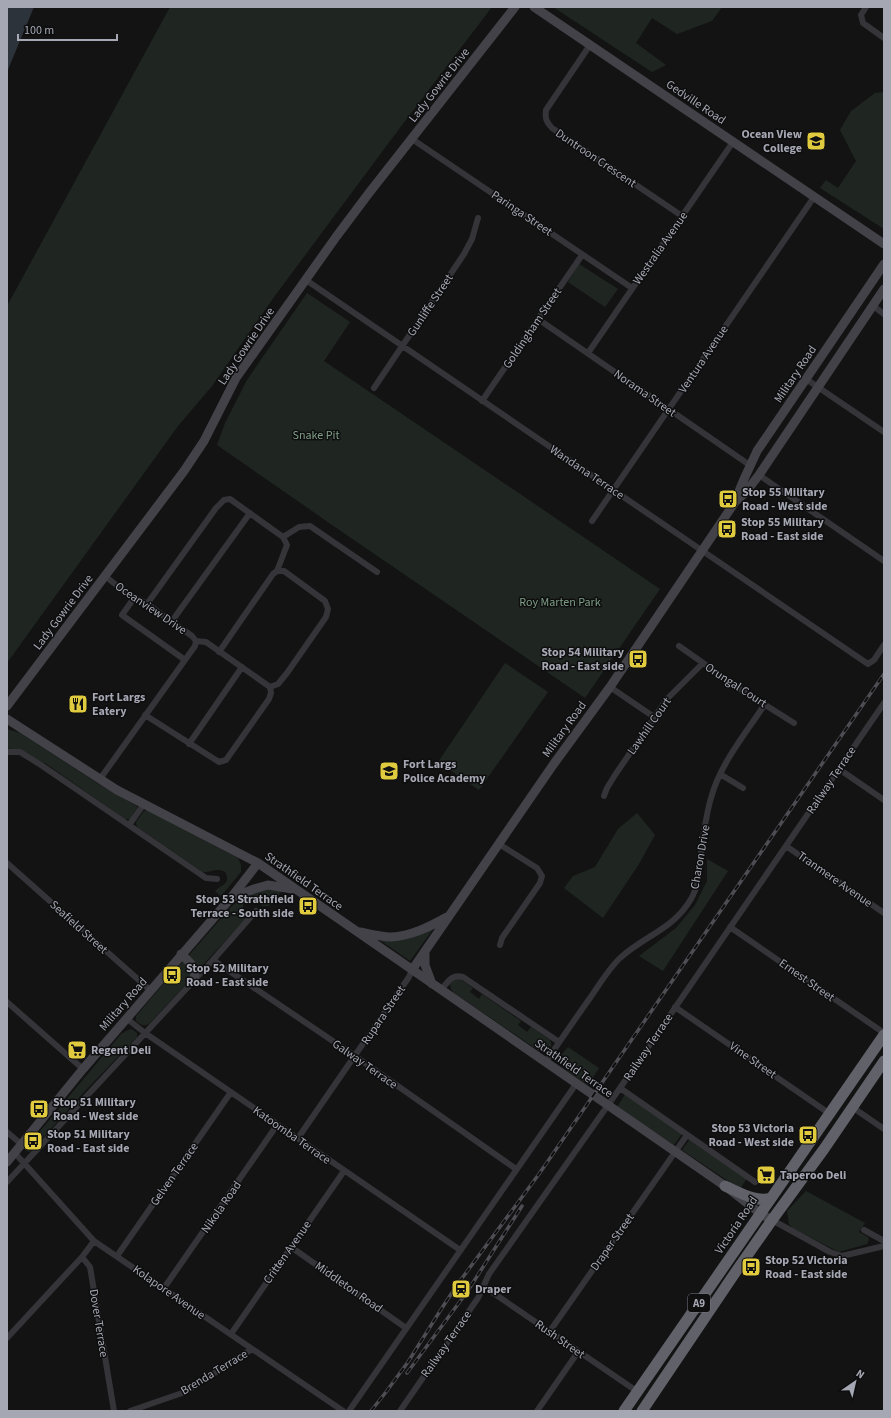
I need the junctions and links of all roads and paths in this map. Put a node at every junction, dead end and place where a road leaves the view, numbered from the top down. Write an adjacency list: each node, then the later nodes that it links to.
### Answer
1 (515, 7): 6 (main road, Lady Gowrie Drive)
2 (534, 7): 5 (main road, Gedville Road)
3 (866, 7): 4 (street)
4 (884, 38)
5 (590, 45): 7 (main road, Gedville Road); 9 (street, Duntroon Crescent)
6 (412, 139): 12 (street, Paringa Street); 14 (main road, Lady Gowrie Drive)
7 (733, 142): 8 (main road, Gedville Road); 9 (street, Westralia Avenue)
8 (814, 197): 11 (main road, Gedville Road); 26 (street, Ventura Avenue)
9 (682, 216): 15 (street, Westralia Avenue)
10 (478, 218): 20 (street, Gunliffe Street)
11 (884, 244)
12 (582, 255): 15 (street, Paringa Street); 19 (street, Goldingham Street)
13 (884, 264): 22 (main road, Military Road)
14 (306, 280): 20 (street, Wandana Terrace); 39 (main road, Lady Gowrie Drive)
15 (632, 288): 21 (street, Westralia Avenue)
16 (884, 289): 17 (main road, Military Road)
17 (873, 306): 18 (street); 23 (main road, Military Road)
18 (884, 314)
19 (538, 319): 21 (street, Norama Street); 25 (street, Goldingham Street)
20 (402, 346): 24 (street, Gunliffe Street); 25 (street, Wandana Terrace)
21 (588, 353): 26 (street, Norama Street)
22 (806, 379): 23 (street); 28 (main road, Military Road)
23 (818, 387): 27 (street); 29 (main road, Military Road)
24 (374, 388)
25 (482, 401): 30 (street, Wandana Terrace)
26 (669, 410): 28 (street, Norama Street); 30 (street, Ventura Avenue)
27 (884, 432)
28 (751, 466): 31 (main road, Military Road)
29 (759, 475): 31 (main road, Military Road); 36 (street)
30 (613, 490): 33 (street, Ventura Avenue); 35 (street, Wandana Terrace)
31 (735, 502): 35 (main road, Military Road)
32 (250, 513): 34 (street); 41 (street); 42 (street)
33 (592, 521)
34 (283, 537): 37 (street); 38 (street)
35 (703, 551): 44 (street, Wandana Terrace); 50 (main road, Military Road)
36 (884, 562)
37 (277, 571): 46 (street); 51 (street)
38 (376, 572)
39 (105, 576): 40 (street, Oceanview Drive); 53 (main road, Lady Gowrie Drive)
40 (134, 598): 41 (street, Oceanview Drive); 47 (street)
41 (147, 604): 42 (street, Oceanview Drive)
42 (172, 621): 43 (street, Oceanview Drive)
43 (196, 641): 46 (street, Oceanview Drive); 47 (street)
44 (884, 645)
45 (679, 646): 48 (street, Orungal Court)
46 (219, 652): 49 (street, Oceanview Drive)
47 (184, 660): 55 (street)
48 (703, 663): 54 (street, Orungal Court); 56 (street, Lawhill Court)
49 (242, 667): 51 (street, Oceanview Drive); 61 (street)
50 (610, 687): 56 (street); 71 (main road, Military Road)
51 (270, 688): 61 (street)
52 (884, 703): 63 (street, Railway Terrace)
53 (8, 704): 60 (main road)
54 (765, 704): 58 (street, Orungal Court); 64 (street, Charon Drive)
55 (146, 715): 61 (street); 65 (street)
56 (654, 717): 67 (street, Lawhill Court)
57 (7, 719): 60 (main road, Strathfield Terrace)
58 (794, 723)
59 (7, 726): 60 (main road)
60 (17, 726): 65 (main road, Strathfield Terrace)
61 (189, 744)
62 (7, 752): 70 (street)
63 (839, 769): 68 (street); 72 (street, Railway Terrace)
64 (720, 774): 66 (street); 97 (street, Charon Drive)
65 (100, 779): 69 (main road, Strathfield Terrace)
66 (743, 788)
67 (604, 796)
68 (884, 800)
69 (144, 804): 70 (street); 74 (main road, Strathfield Terrace)
70 (129, 825): 75 (street)
71 (499, 844): 80 (main road, Military Road); 83 (street)
72 (786, 846): 79 (street, Tranmere Avenue); 81 (street, Railway Terrace)
73 (7, 863): 90 (street, Seafield Street)
74 (258, 863): 76 (main road, Strathfield Terrace); 77 (main road, Military Road)
75 (217, 879)
76 (297, 890): 77 (main road); 82 (main road, Strathfield Terrace)
77 (230, 899): 85 (main road, Military Road)
78 (256, 911): 86 (street)
79 (884, 913)
80 (450, 915): 82 (main road); 84 (main road, Military Road)
81 (730, 927): 93 (street, Railway Terrace); 96 (street, Ernest Street)
82 (356, 932): 87 (main road, Strathfield Terrace)
83 (500, 945)
84 (425, 951): 87 (main road, Military Road); 89 (main road)
85 (181, 954): 88 (main road); 90 (main road, Military Road)
86 (213, 960): 88 (street); 98 (street, Galway Terrace)
87 (412, 970): 89 (main road, Strathfield Terrace); 98 (street, Rupara Street)
88 (193, 981): 95 (street)
89 (432, 984): 91 (main road, Strathfield Terrace)
90 (150, 990): 94 (main road, Military Road)
91 (441, 990): 97 (street, Strathfield Terrace); 99 (main road, Strathfield Terrace)
92 (7, 1002): 101 (street)
93 (676, 1007): 104 (street, Railway Terrace); 108 (street, Vine Street)
94 (126, 1018): 95 (street, Katoomba Terrace); 101 (main road, Military Road)
95 (145, 1033): 105 (street, Katoomba Terrace); 118 (street)
96 (884, 1034): 102 (highway, Victoria Road / A9)
97 (559, 1042): 99 (street, Charon Drive)
98 (355, 1056): 113 (street, Rupara Street); 119 (street, Galway Terrace)
99 (545, 1063): 103 (main road, Strathfield Terrace)
100 (882, 1064): 102 (highway); 107 (highway, A9)
101 (83, 1069): 114 (main road, Military Road)
102 (857, 1075): 108 (highway, Victoria Road / A9)
103 (576, 1084): 106 (main road, Strathfield Terrace); 119 (street)
104 (620, 1088): 106 (street, Railway Terrace); 112 (street, Strathfield Terrace)
105 (231, 1092): 109 (street, Katoomba Terrace); 133 (street, Gelven Terrace)
106 (607, 1105): 116 (main road, Strathfield Terrace); 135 (street, Railway Terrace)
107 (852, 1107): 110 (street); 126 (highway, A9)
108 (830, 1114): 124 (highway, Victoria Road / A9)
109 (277, 1125): 113 (street, Katoomba Terrace); 136 (street, Nikola Road)
110 (884, 1129)
111 (7, 1132): 114 (street)
112 (687, 1135): 116 (street); 122 (street, Strathfield Terrace)
113 (298, 1138): 120 (street, Katoomba Terrace)
114 (21, 1144): 115 (main road, Military Road)
115 (14, 1152): 117 (main road, Military Road); 118 (street, Kolapore Avenue)
116 (674, 1152): 123 (main road, Strathfield Terrace); 138 (street, Draper Street)
117 (7, 1162)
118 (24, 1164): 121 (street); 128 (street, Kolapore Avenue)
119 (516, 1169): 132 (street)
120 (344, 1170): 131 (street, Critten Avenue); 132 (street, Katoomba Terrace)
121 (7, 1182)
122 (755, 1182)
123 (725, 1186): 124 (highway); 125 (main road, Strathfield Terrace)
124 (771, 1198): 125 (highway, Victoria Road / A9)
125 (761, 1214): 126 (main road, Strathfield Terrace); 141 (highway, Victoria Road / A9)
126 (772, 1220): 130 (street, Strathfield Terrace); 142 (highway, A9)
127 (864, 1230): 129 (street)
128 (94, 1241): 133 (street, Kolapore Avenue); 134 (street)
129 (884, 1241)
130 (884, 1246)
131 (291, 1247): 137 (street, Middleton Road); 139 (street, Critten Avenue)
132 (460, 1250): 137 (street)
133 (117, 1256): 136 (street, Kolapore Avenue)
134 (82, 1257): 140 (street); 146 (street, Dover Terrace)
135 (483, 1286): 138 (street, Rush Street); 150 (street, Railway Terrace)
136 (164, 1288): 139 (street, Kolapore Avenue)
137 (406, 1328): 149 (street)
138 (550, 1331): 144 (street, Rush Street)
139 (231, 1334): 143 (street, Kolapore Avenue)
140 (7, 1338)
141 (671, 1343): 142 (highway); 145 (highway, Victoria Road / A9)
142 (686, 1345): 153 (highway, A9)
143 (252, 1349): 147 (street, Brenda Terrace); 148 (street, Kolapore Avenue)
144 (578, 1352): 145 (street, Rush Street); 151 (street)
145 (638, 1392): 152 (highway, Victoria Road / A9)
146 (114, 1411)
147 (130, 1411)
148 (343, 1411)
149 (349, 1411)
150 (400, 1411)
151 (537, 1411)
152 (624, 1411)
153 (642, 1411)

